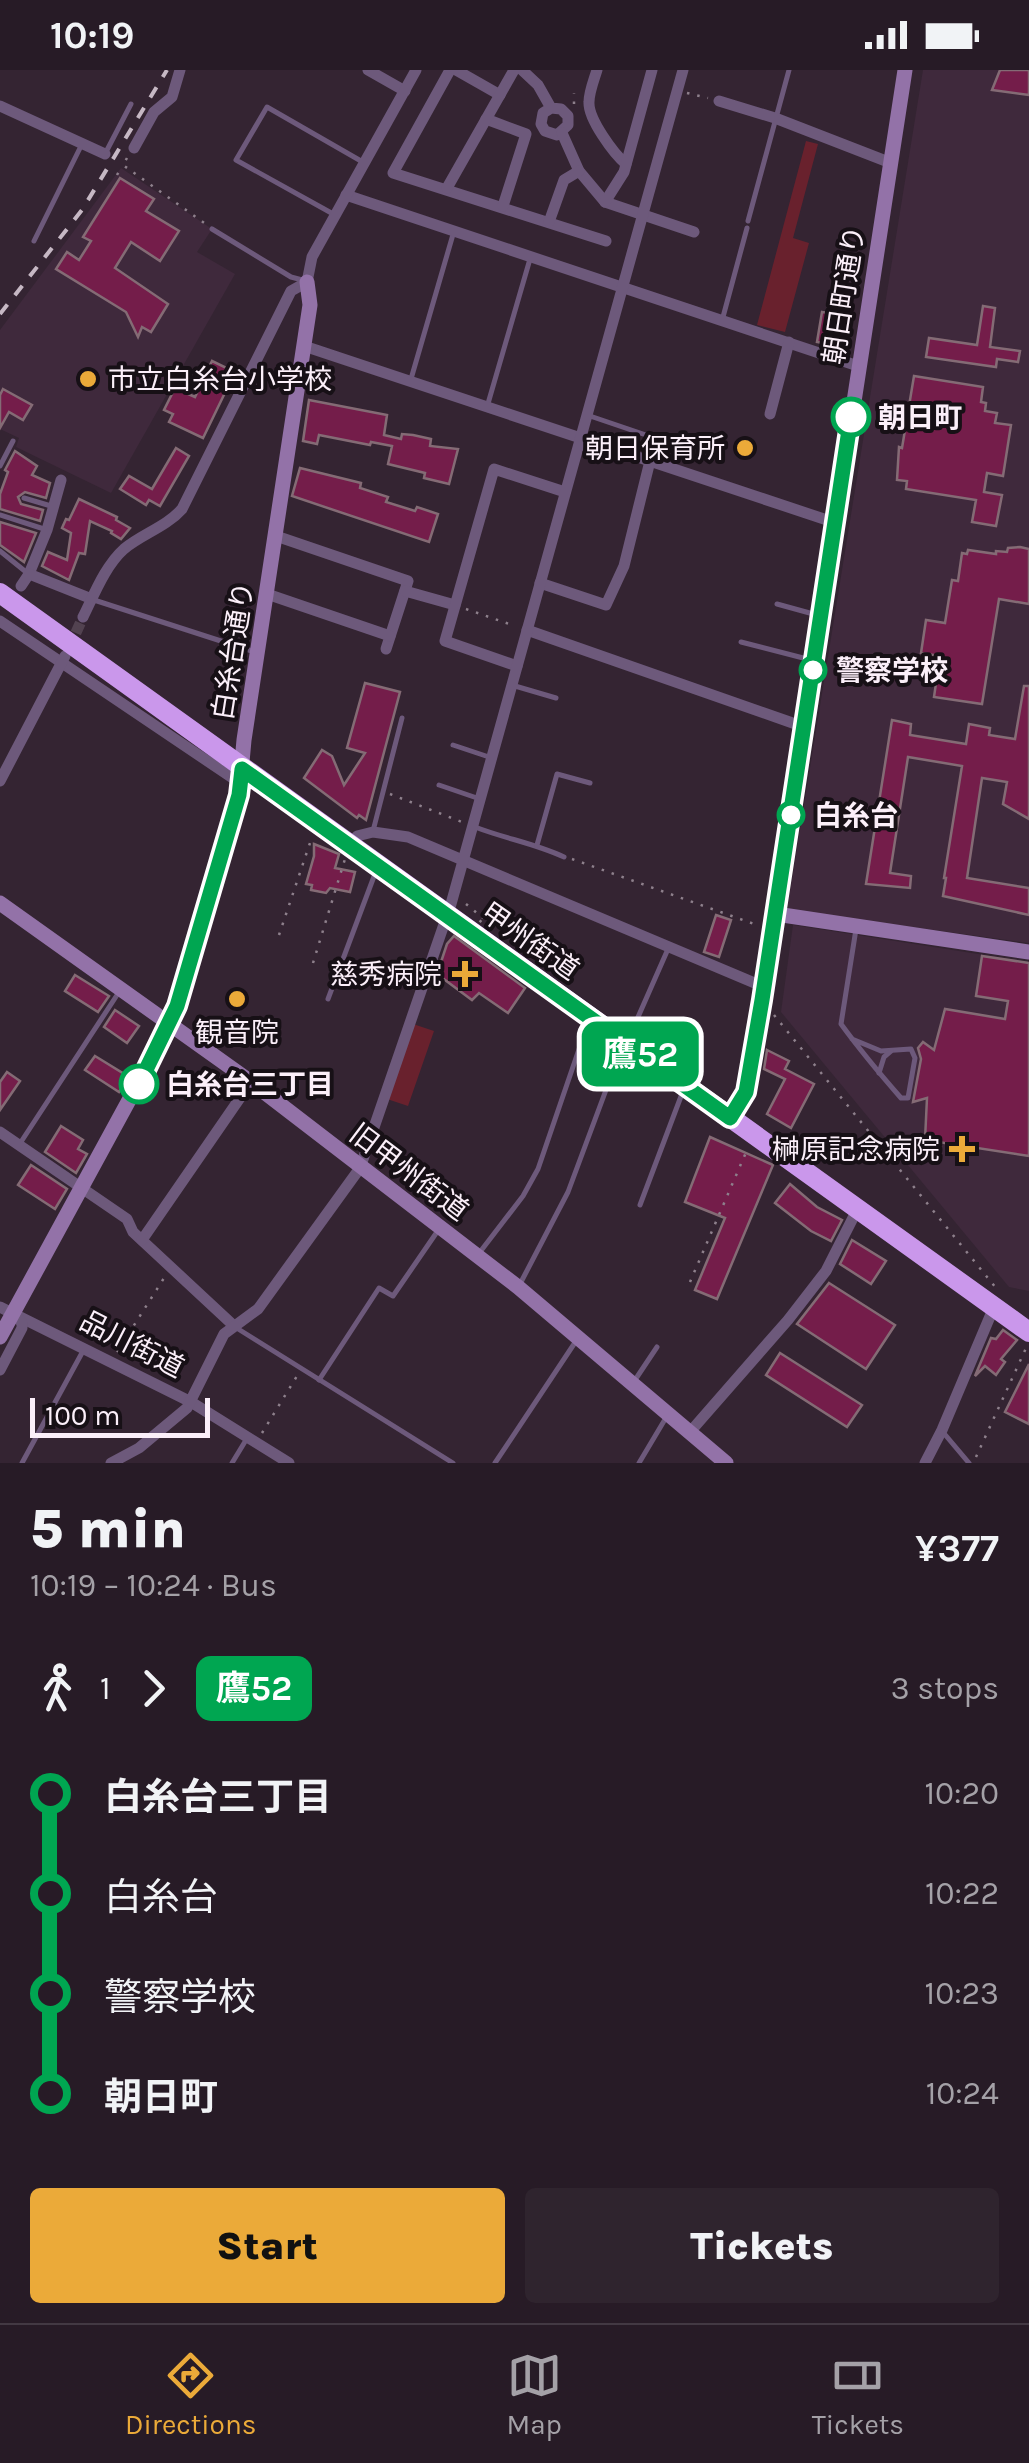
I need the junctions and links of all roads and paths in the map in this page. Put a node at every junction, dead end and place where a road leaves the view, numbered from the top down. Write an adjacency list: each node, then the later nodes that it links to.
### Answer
1 (180, 70): 23 (street)
2 (368, 70): 12 (street)
3 (416, 70): 12 (street)
4 (453, 70): 14 (street); 31 (street)
5 (514, 70): 14 (street)
6 (522, 70): 18 (street)
7 (597, 70): 27 (street)
8 (652, 70): 27 (street)
9 (683, 70): 13 (street)
10 (789, 70): 19 (lane)
11 (904, 70): 26 (street, 朝日町通り)
12 (404, 91): 25 (street)
13 (677, 91): 15 (path); 36 (street)
14 (500, 95): 20 (street)
15 (719, 101): 19 (street)
16 (131, 104): 24 (lane)
17 (0, 106): 22 (street)
18 (550, 108): 21 (street); 21 (street)
19 (776, 118): 26 (street); 46 (lane)
20 (486, 119): 31 (street); 34 (street)
21 (562, 133): 29 (street)
22 (82, 144): 24 (street); 42 (lane)
23 (134, 148): 28 (path)
24 (105, 154)
25 (364, 163): 32 (street); 35 (lane)
26 (890, 163): 49 (street, 朝日町通り)
27 (626, 164): 33 (street)
28 (123, 165): 30 (path); 38 (path)
29 (579, 171): 33 (street); 37 (street)
30 (117, 175)
31 (447, 188): 34 (street)
32 (346, 195): 35 (street); 39 (street)
33 (606, 202): 36 (street)
34 (503, 206): 37 (street)
35 (334, 215): 44 (street)
36 (642, 216): 40 (street); 45 (street)
37 (549, 222): 41 (street)
38 (212, 229): 44 (lane)
39 (454, 230): 43 (street); 50 (lane)
40 (694, 232)
41 (606, 240)
42 (34, 241)
43 (530, 256): 45 (street); 51 (lane)
44 (308, 282): 48 (street, 白糸台通り); 74 (street)
45 (622, 287): 46 (street); 53 (street)
46 (722, 320): 47 (street)
47 (789, 342): 49 (street); 52 (street)
48 (304, 346): 50 (street); 66 (street, 白糸台通り)
49 (858, 366): 64 (street, 朝日町通り)
50 (410, 382): 51 (street)
51 (487, 407): 55 (street)
52 (770, 414)
53 (587, 416): 54 (lane); 55 (street)
54 (646, 436)
55 (580, 439): 57 (street); 60 (street)
56 (13, 441): 58 (lane)
57 (650, 461): 64 (street); 70 (street)
58 (0, 466)
59 (62, 480): 62 (street)
60 (566, 492): 70 (street); 76 (street)
61 (24, 498): 62 (lane)
62 (54, 507): 65 (street)
63 (0, 514): 65 (lane)
64 (836, 523): 78 (street, 朝日町通り)
65 (47, 530): 68 (street)
66 (276, 536): 72 (street); 73 (street, 白糸台通り)
67 (0, 551): 68 (lane)
68 (29, 574): 71 (street); 74 (street)
69 (0, 580): 92 (highway, 甲州街道)
70 (540, 583): 80 (street)
71 (21, 586)
72 (406, 590): 73 (street); 76 (street)
73 (268, 594): 82 (street, 白糸台通り)
74 (92, 599): 79 (street); 82 (lane)
75 (777, 604): 78 (lane)
76 (455, 605): 80 (path); 85 (street)
77 (1, 616): 83 (street); 92 (highway, 甲州街道)
78 (821, 616): 84 (street, 朝日町通り)
79 (83, 617)
80 (527, 630): 85 (street); 89 (street)
81 (742, 642): 84 (lane)
82 (258, 653): 92 (street, 白糸台通り)
83 (63, 660): 92 (street); 93 (street)
84 (814, 661): 89 (street, 朝日町通り)
85 (517, 666): 86 (street)
86 (512, 685): 87 (lane); 91 (street)
87 (556, 698)
88 (402, 718): 96 (lane)
89 (804, 728): 107 (street, 朝日町通り)
90 (453, 744): 91 (lane)
91 (492, 758): 97 (street)
92 (242, 768): 100 (highway, 甲州街道); 104 (highway, 甲州街道); 118 (street, 白糸台通り)
93 (0, 781)
94 (590, 783): 101 (lane)
95 (438, 785): 97 (lane)
96 (383, 792): 98 (path); 100 (lane)
97 (480, 799): 98 (street)
98 (472, 826): 101 (lane); 103 (street)
99 (314, 830): 109 (path)
100 (359, 840): 103 (street); 106 (highway, 甲州街道); 113 (path)
101 (537, 845): 102 (lane)
102 (564, 857): 107 (path)
103 (463, 860): 106 (street); 111 (street)
104 (377, 864): 106 (highway, 甲州街道); 116 (lane)
105 (0, 903): 114 (street, 旧甲州街道)
106 (454, 908): 110 (path, bridge); 117 (highway, 甲州街道); 119 (highway, 甲州街道); 129 (street)
107 (774, 922): 108 (street); 115 (street, 朝日町通り)
108 (856, 926): 112 (street); 120 (lane)
109 (279, 935)
110 (467, 939)
111 (670, 946): 115 (street); 119 (lane)
112 (1029, 952)
113 (312, 963)
114 (120, 990): 118 (street, 旧甲州街道); 128 (lane)
115 (763, 994): 125 (street, 朝日町通り); 139 (path)
116 (328, 999)
117 (590, 1017): 119 (highway, 甲州街道); 135 (lane)
118 (170, 1025): 123 (street, 旧甲州街道); 130 (street, 白糸台通り)
119 (627, 1037): 124 (highway, 甲州街道); 125 (highway, 甲州街道); 138 (lane)
120 (852, 1038): 121 (lane); 122 (lane)
121 (892, 1051): 122 (lane); 122 (lane)
122 (879, 1073)
123 (251, 1082): 129 (street, 旧甲州街道); 134 (street)
124 (684, 1086): 125 (highway, 甲州街道); 131 (lane)
125 (733, 1113): 127 (highway, 甲州街道); 139 (highway, 甲州街道)
126 (0, 1132): 128 (street)
127 (754, 1134): 132 (highway, 甲州街道); 137 (path)
128 (19, 1145): 130 (street)
129 (360, 1168): 133 (street, 旧甲州街道); 142 (street)
130 (80, 1188): 134 (street); 140 (street, 白糸台通り)
131 (640, 1205)
132 (857, 1210): 139 (highway, 甲州街道); 157 (street)
133 (440, 1227): 135 (street, 旧甲州街道); 152 (lane)
134 (142, 1240): 136 (street)
135 (478, 1256): 138 (street, 旧甲州街道)
136 (171, 1267): 142 (street); 149 (path)
137 (690, 1282)
138 (518, 1287): 145 (street, 旧甲州街道)
139 (997, 1303): 141 (highway, 甲州街道); 143 (highway, 甲州街道); 156 (street)
140 (4, 1311): 144 (street, 白糸台通り); 147 (street, 品川街道); 151 (street)
141 (1029, 1317)
142 (233, 1325): 150 (lane); 154 (street)
143 (1029, 1332)
144 (0, 1337)
145 (578, 1338): 153 (street, 旧甲州街道); 164 (lane)
146 (1028, 1343): 168 (path)
147 (85, 1348): 149 (street, 品川街道); 159 (lane)
148 (657, 1348): 153 (lane)
149 (111, 1362): 154 (street, 品川街道)
150 (301, 1369): 152 (lane); 158 (path)
151 (0, 1370)
152 (318, 1380): 163 (lane)
153 (633, 1383): 155 (street, 旧甲州街道)
154 (192, 1402): 158 (street, 品川街道); 160 (street)
155 (669, 1414): 157 (street, 旧甲州街道); 165 (lane)
156 (942, 1430): 167 (street); 168 (lane)
157 (690, 1432): 166 (street, 旧甲州街道)
158 (252, 1440): 161 (lane); 162 (street, 品川街道)
159 (22, 1463)
160 (111, 1463)
161 (232, 1463)
162 (289, 1463)
163 (453, 1463)
164 (494, 1463)
165 (639, 1463)
166 (726, 1463)
167 (925, 1463)
168 (971, 1463)

